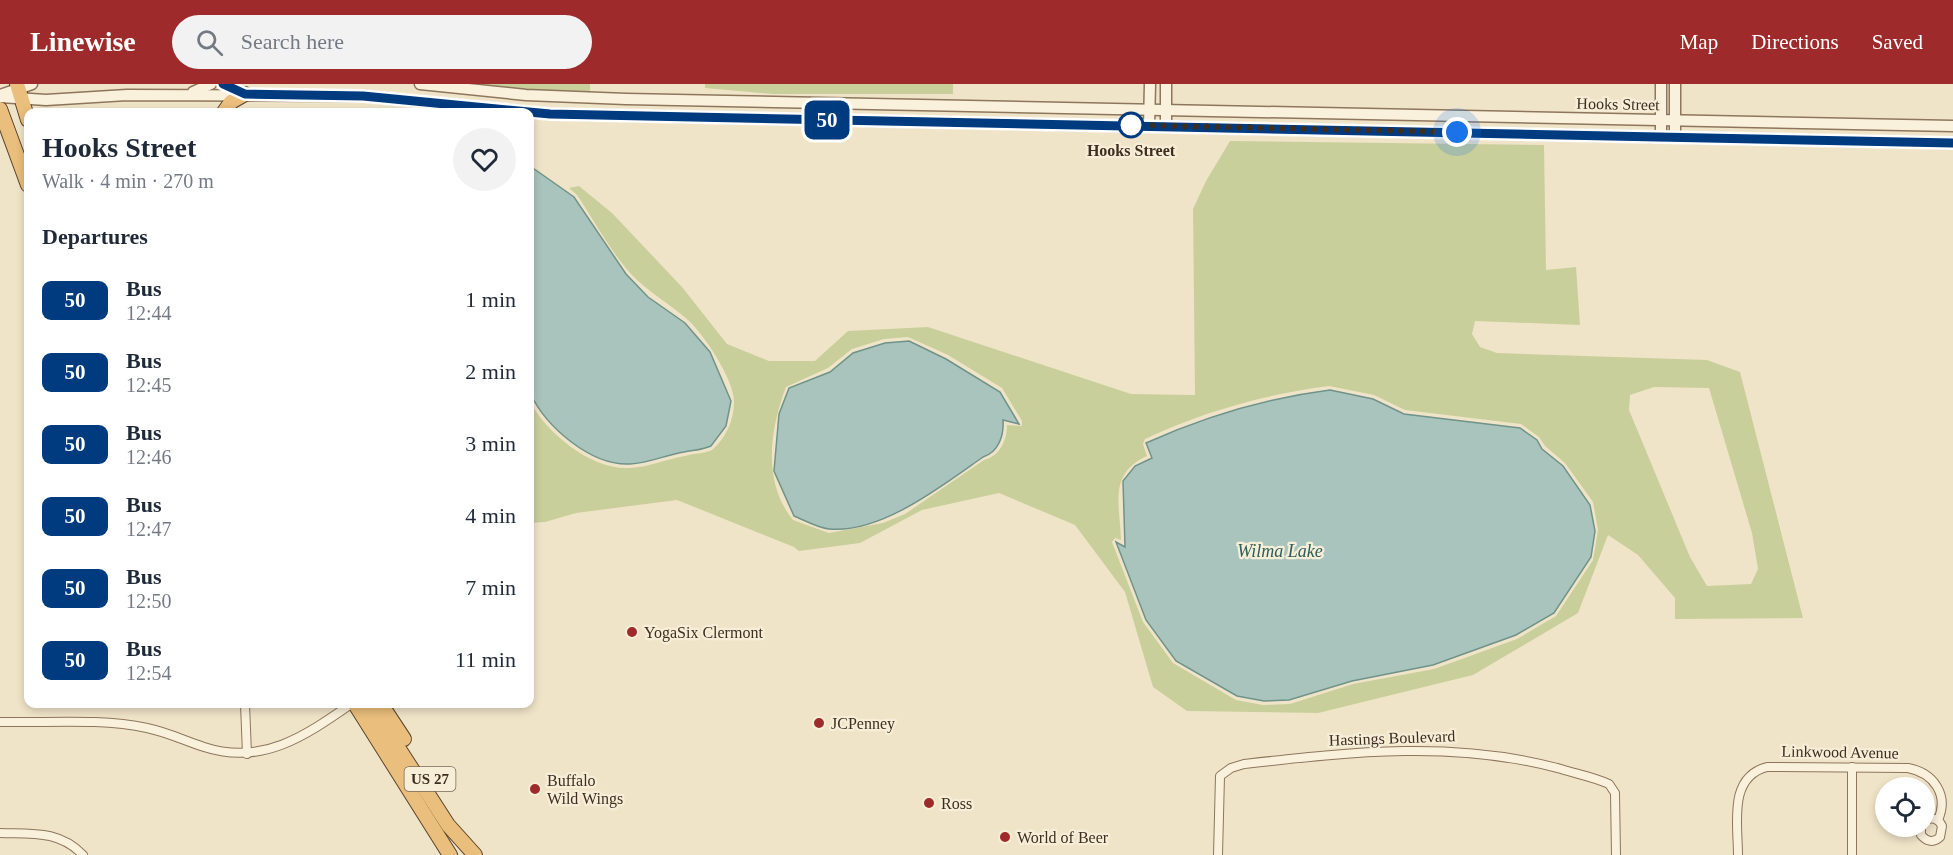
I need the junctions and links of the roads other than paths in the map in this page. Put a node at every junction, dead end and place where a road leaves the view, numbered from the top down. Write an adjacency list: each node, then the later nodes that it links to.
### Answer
1 (211, 84): 10 (street)
2 (223, 84): 9 (street)
3 (420, 84): 12 (street, Hooks Street)
4 (1150, 84): 17 (street)
5 (1166, 84): 18 (street)
6 (1661, 84): 21 (street)
7 (1675, 84): 22 (street)
8 (22, 89): 10 (street, Hooks Street); 11 (street, Hooks Street); 14 (highway)
9 (245, 94): 10 (street, Hooks Street); 15 (highway); 16 (street, Hooks Street)
10 (178, 95)
11 (0, 96)
12 (864, 103): 17 (street, Hooks Street); 23 (street)
13 (0, 108): 31 (highway)
14 (26, 108)
15 (227, 108)
16 (488, 108)
17 (1149, 108): 18 (street, Hooks Street); 24 (street)
18 (1166, 109): 20 (street, Hooks Street); 25 (street)
19 (534, 112): 23 (street, Hooks Street)
20 (1457, 116): 21 (street, Hooks Street); 27 (street)
21 (1661, 120): 22 (street, Hooks Street); 28 (street)
22 (1675, 120): 26 (street, Hooks Street); 29 (street)
23 (863, 121): 24 (street, Hooks Street)
24 (1149, 126): 25 (street, Hooks Street)
25 (1166, 126): 27 (street, Hooks Street)
26 (1953, 126)
27 (1457, 132): 28 (street, Hooks Street)
28 (1661, 136): 29 (street, Hooks Street)
29 (1675, 137): 30 (street, Hooks Street)
30 (1953, 143)
31 (24, 174)
32 (245, 708): 38 (street)
33 (348, 708): 38 (street)
34 (358, 708): 46 (highway, US 27)
35 (365, 708): 47 (highway)
36 (384, 708): 47 (highway, US 27)
37 (0, 722): 38 (street)
38 (247, 754)
39 (1852, 767): 41 (street, Linkwood Avenue); 49 (street, Linkwood Avenue); 50 (street)
40 (1935, 819): 41 (street)
41 (1938, 820): 43 (street, Linkwood Avenue)
42 (0, 833): 45 (street)
43 (1924, 837)
44 (1616, 854): 48 (street, Hastings Boulevard)
45 (82, 855)
46 (450, 855)
47 (476, 855)
48 (1218, 855)
49 (1738, 855)
50 (1852, 855)

